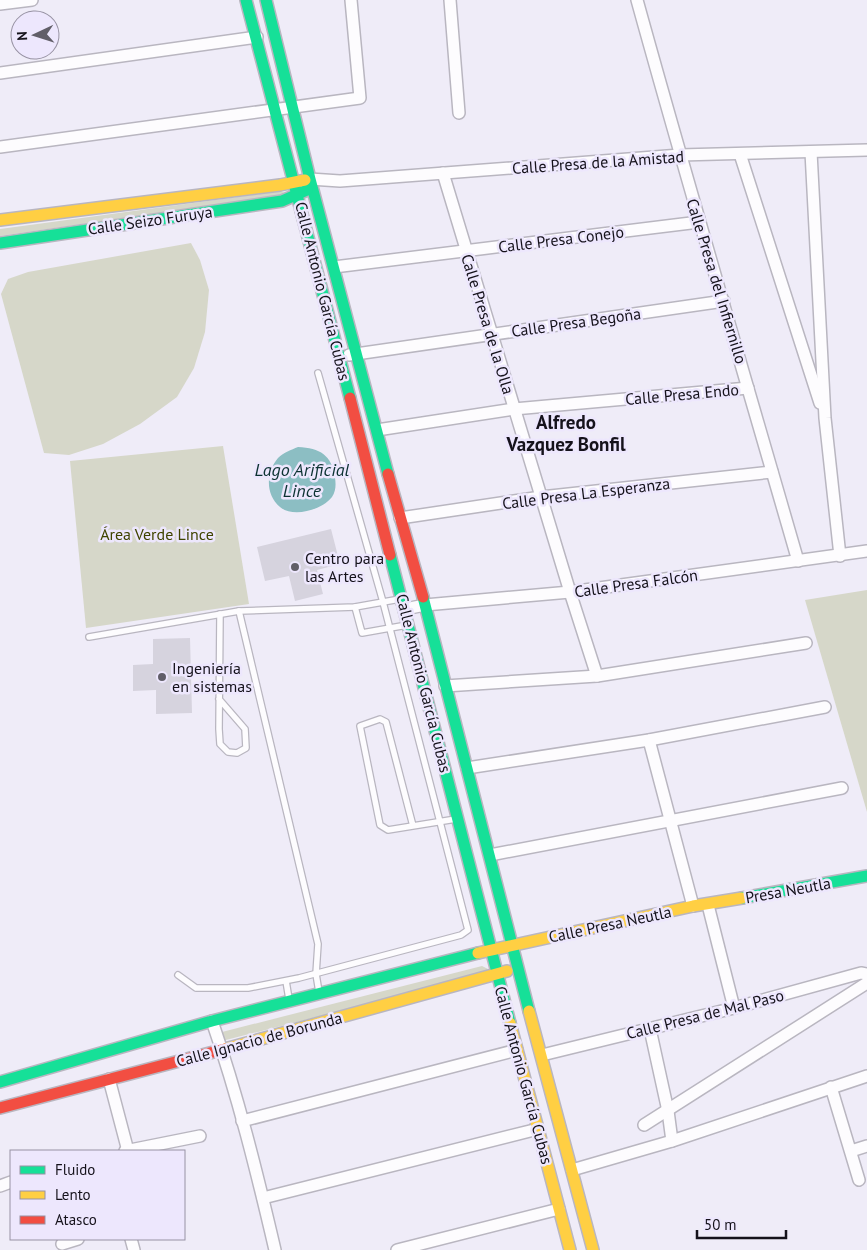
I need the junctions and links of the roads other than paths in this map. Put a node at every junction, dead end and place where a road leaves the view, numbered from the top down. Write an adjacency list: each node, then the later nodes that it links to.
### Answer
1 (32, 0): 7 (street)
2 (246, 0): 8 (street, Calle Antonio García Cubas)
3 (266, 0): 10 (street, Calle Antonio García Cubas)
4 (351, 0): 10 (street)
5 (450, 0): 12 (street)
6 (637, 0): 17 (street, Calle Presa del Infiernillo)
7 (0, 4)
8 (256, 37): 9 (street); 11 (street, Calle Antonio García Cubas)
9 (0, 74)
10 (293, 106): 11 (street); 19 (street, Calle Antonio García Cubas)
11 (276, 109): 13 (street); 20 (street, Calle Antonio García Cubas)
12 (459, 113)
13 (0, 147)
14 (867, 150): 15 (street, Calle Presa de la Amistad)
15 (811, 152): 16 (street, Calle Presa de la Amistad); 33 (street)
16 (740, 154): 17 (street, Calle Presa de la Amistad); 33 (street)
17 (680, 155): 18 (street, Calle Presa de la Amistad); 22 (street, Calle Presa del Infiernillo)
18 (443, 173): 19 (street, Calle Presa de la Amistad); 24 (street, Calle Presa de la Olla)
19 (312, 183): 20 (street, Calle Presa de la Amistad); 25 (street, Calle Antonio García Cubas)
20 (297, 188): 21 (street, Calle Seizo Furuya); 23 (street, Calle Seizo Furuya); 29 (street, Calle Antonio García Cubas)
21 (0, 220)
22 (699, 222): 24 (street, Calle Presa Conejo); 26 (street, Calle Presa del Infiernillo)
23 (0, 243)
24 (465, 250): 25 (street, Calle Presa Conejo); 27 (street, Calle Presa de la Olla)
25 (334, 267): 28 (street, Calle Antonio García Cubas)
26 (724, 301): 27 (street, Calle Presa Begoña); 31 (street, Calle Presa del Infiernillo)
27 (491, 335): 28 (street, Calle Presa Begoña); 32 (street, Calle Presa de la Olla)
28 (357, 354): 29 (street, Calle Presa Begoña); 34 (street, Calle Antonio García Cubas)
29 (340, 357): 43 (street, Calle Antonio García Cubas)
30 (318, 373): 42 (lane)
31 (748, 388): 32 (street, Calle Presa Endo); 35 (street, Calle Presa del Infiernillo)
32 (514, 409): 34 (street, Calle Presa Endo); 36 (street, Calle Presa de la Olla)
33 (825, 418): 39 (street)
34 (377, 430): 37 (street, Calle Antonio García Cubas)
35 (772, 472): 36 (street, Calle Presa La Esperanza); 40 (street, Calle Presa del Infiernillo)
36 (541, 497): 37 (street, Calle Presa La Esperanza); 41 (street, Calle Presa de la Olla)
37 (400, 518): 44 (street, Calle Antonio García Cubas)
38 (867, 551): 39 (street, Calle Presa Falcón)
39 (840, 556): 40 (street, Calle Presa Falcón)
40 (798, 561): 41 (street, Calle Presa Falcón)
41 (570, 592): 44 (street, Calle Presa Falcón); 52 (street, Calle Presa de la Olla)
42 (383, 602): 43 (lane); 45 (lane); 49 (lane)
43 (403, 604): 44 (street, Calle Presa Falcón); 48 (street, Calle Antonio García Cubas)
44 (425, 605): 53 (street, Calle Antonio García Cubas)
45 (355, 607): 46 (lane); 49 (lane)
46 (239, 611): 47 (lane); 70 (lane)
47 (220, 614): 50 (lane); 54 (lane)
48 (409, 624): 49 (lane); 59 (street, Calle Antonio García Cubas)
49 (390, 628): 61 (lane)
50 (89, 637)
51 (806, 643): 52 (street)
52 (597, 676): 53 (street)
53 (445, 686): 57 (street, Calle Antonio García Cubas)
54 (219, 699): 54 (lane)
55 (825, 707): 56 (street)
56 (649, 740): 57 (street); 60 (street)
57 (468, 768): 63 (street, Calle Antonio García Cubas)
58 (842, 788): 60 (street)
59 (459, 819): 61 (lane); 68 (street, Calle Antonio García Cubas)
60 (671, 820): 63 (street); 66 (street)
61 (439, 822): 62 (lane); 70 (lane)
62 (413, 826): 62 (lane)
63 (490, 855): 67 (street, Calle Antonio García Cubas)
64 (867, 876): 65 (street, Presa Neutla)
65 (708, 905): 66 (street, Calle Presa Neutla); 78 (street)
66 (693, 906): 67 (street, Calle Presa Neutla)
67 (513, 946): 68 (street, Calle Ignacio de Borunda); 69 (street, Calle Antonio García Cubas)
68 (491, 950): 71 (street, Calle Antonio García Cubas); 76 (street, Calle Ignacio de Borunda)
69 (518, 968): 71 (street, Calle Ignacio de Borunda); 83 (street, Calle Antonio García Cubas)
70 (316, 974): 74 (lane); 76 (lane)
71 (498, 974): 81 (street, Calle Ignacio de Borunda); 82 (street, Calle Antonio García Cubas)
72 (867, 974): 78 (street, Calle Presa de Mal Paso)
73 (178, 975): 74 (lane)
74 (286, 981): 77 (lane)
75 (867, 983): 89 (street)
76 (320, 994): 77 (street, Calle Ignacio de Borunda)
77 (290, 1002): 79 (street, Calle Ignacio de Borunda)
78 (734, 1008): 80 (street, Calle Presa de Mal Paso)
79 (212, 1021): 81 (street); 86 (street, Calle Ignacio de Borunda)
80 (650, 1029): 83 (street, Calle Presa de Mal Paso); 89 (street)
81 (222, 1050): 85 (street, Calle Ignacio de Borunda); 90 (street)
82 (517, 1050): 90 (street); 92 (street, Calle Antonio García Cubas)
83 (542, 1055): 99 (street, Calle Antonio García Cubas)
84 (867, 1076): 87 (street, Calle Antonio García Cubas)
85 (109, 1079): 88 (street, Calle Ignacio de Borunda); 96 (street)
86 (0, 1082)
87 (831, 1087): 94 (street, Calle Antonio García Cubas); 98 (street)
88 (0, 1108)
89 (668, 1111): 91 (street); 94 (street)
90 (242, 1121): 101 (street)
91 (644, 1125)
92 (538, 1129): 101 (street); 102 (street, Calle Antonio García Cubas)
93 (200, 1136): 97 (street)
94 (672, 1141): 99 (street, Calle Antonio García Cubas)
95 (867, 1146): 98 (street)
96 (127, 1150)
97 (132, 1150)
98 (851, 1151): 100 (street)
99 (572, 1170): 108 (street, Calle Antonio García Cubas)
100 (859, 1180)
101 (263, 1198): 105 (street)
102 (559, 1209): 106 (street); 107 (street, Calle Antonio García Cubas)
103 (75, 1240): 104 (street)
104 (62, 1244)
105 (275, 1250)
106 (397, 1250)
107 (570, 1250)
108 (594, 1250)

